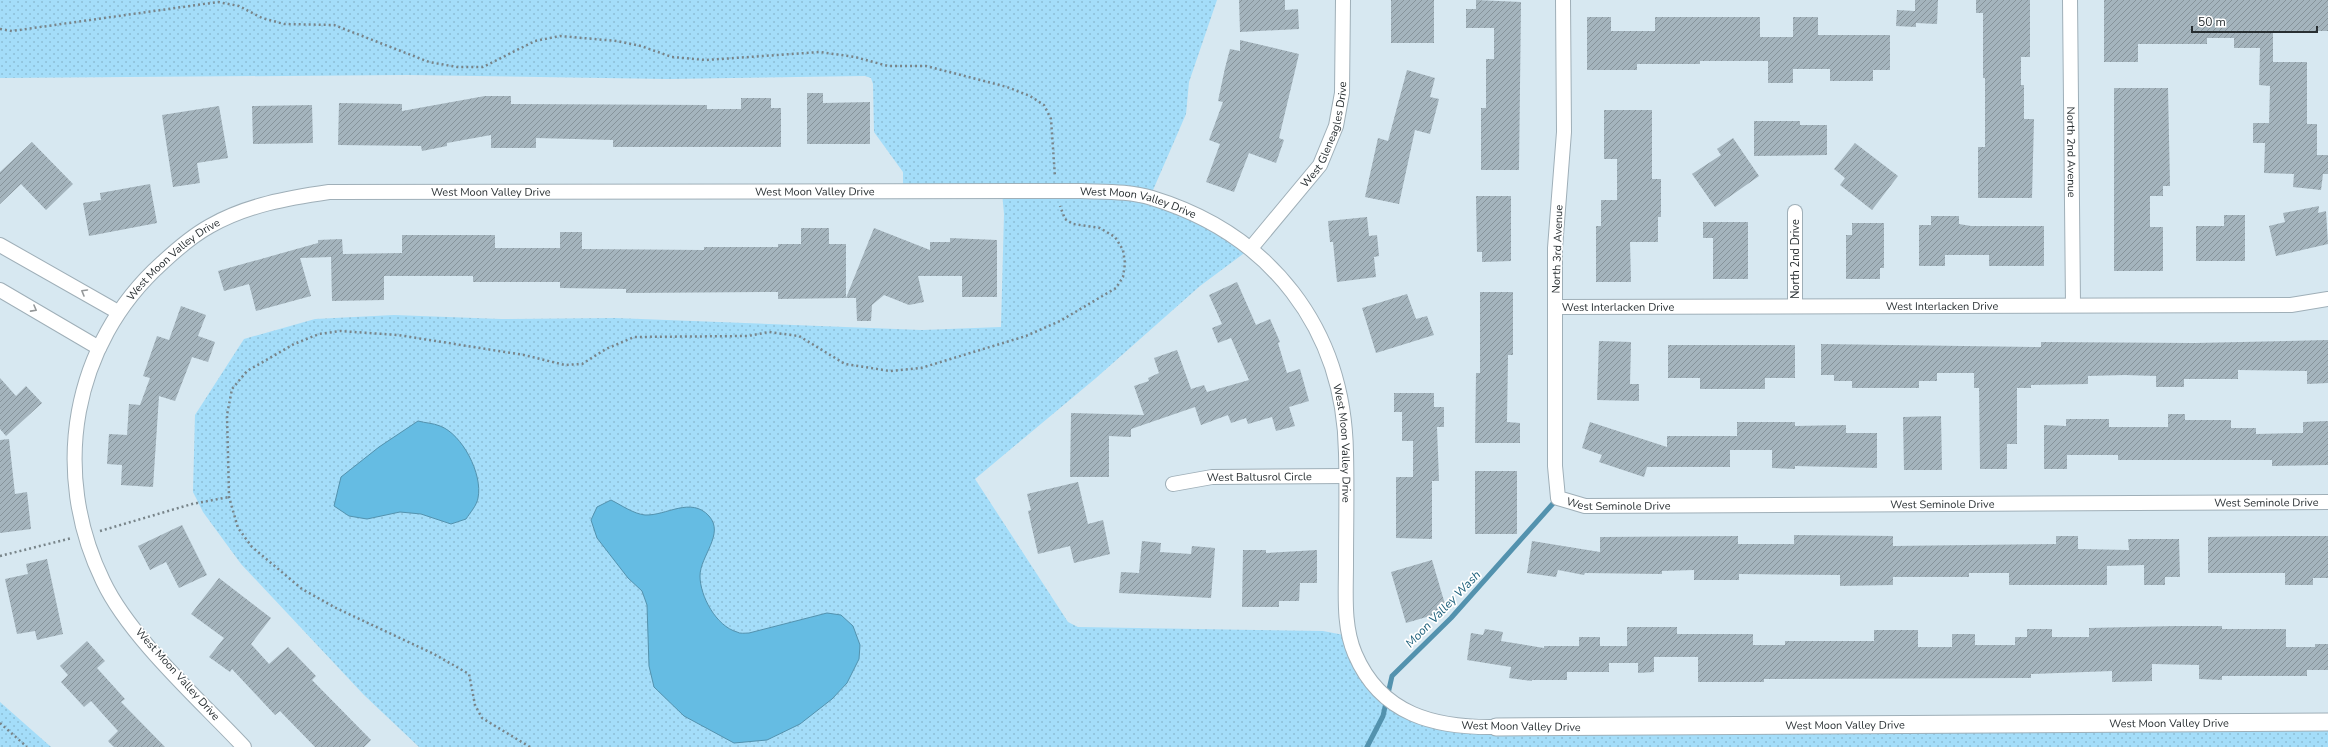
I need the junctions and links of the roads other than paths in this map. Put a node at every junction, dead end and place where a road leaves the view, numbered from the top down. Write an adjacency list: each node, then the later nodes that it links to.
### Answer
1 (1343, 0): 6 (street, West Gleneagles Drive)
2 (1563, 0): 11 (street, North 3rd Avenue)
3 (2070, 0): 9 (street, North 2nd Avenue)
4 (1795, 212): 10 (street, North 2nd Drive)
5 (0, 245): 12 (street, one-way to 5)
6 (1252, 248): 12 (street, West Moon Valley Drive); 14 (street, West Moon Valley Drive)
7 (0, 290): 13 (street, one-way to 13)
8 (2328, 299): 9 (street, West Interlacken Drive)
9 (2073, 304): 10 (street, West Interlacken Drive)
10 (1795, 306): 11 (street, West Interlacken Drive)
11 (1555, 307): 16 (street, North 3rd Avenue)
12 (118, 312): 13 (street, West Moon Valley Drive)
13 (99, 348): 20 (street, West Moon Valley Drive)
14 (1346, 476): 15 (street, West Baltusrol Circle); 19 (street, West Moon Valley Drive)
15 (1173, 484)
16 (1558, 498): 17 (street, West Seminole Drive)
17 (2328, 502)
18 (2328, 722): 19 (street, West Moon Valley Drive)
19 (1496, 726)
20 (244, 747)

